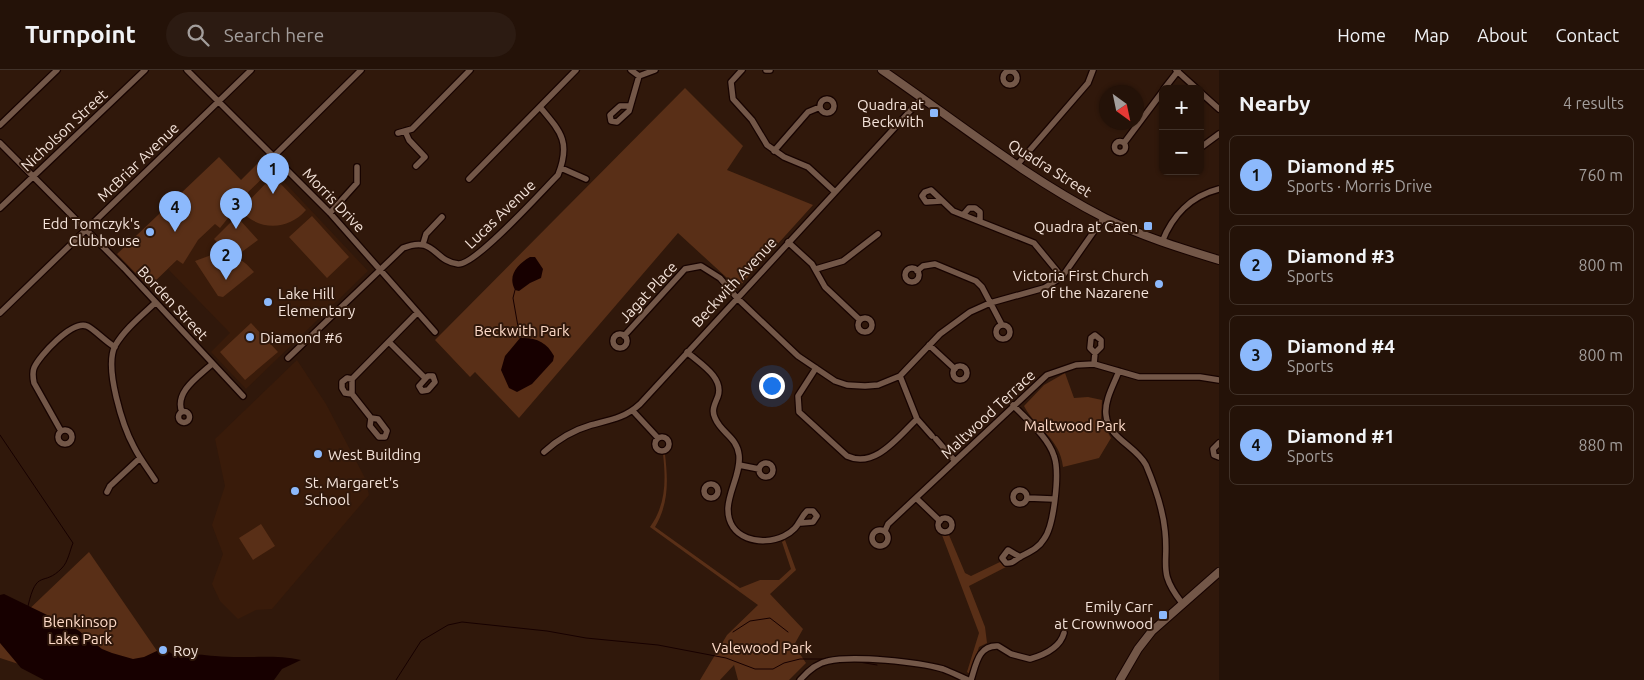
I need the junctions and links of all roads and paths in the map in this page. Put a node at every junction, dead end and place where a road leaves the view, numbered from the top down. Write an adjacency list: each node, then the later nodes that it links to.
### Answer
1 (57, 70): 27 (street)
2 (145, 70): 40 (street, Nicholson Street)
3 (187, 70): 22 (street, Morris Drive)
4 (251, 70): 22 (street, McBriar Avenue)
5 (361, 70): 35 (street)
6 (470, 70): 28 (street)
7 (576, 70): 24 (street)
8 (631, 70): 16 (street)
9 (655, 70): 16 (street)
10 (742, 70): 34 (street)
11 (766, 70): 12 (street)
12 (770, 70)
13 (882, 70): 21 (main road, Quadra Street)
14 (1094, 70): 36 (street)
15 (1177, 71): 17 (street); 18 (street)
16 (640, 76): 23 (street)
17 (1167, 85)
18 (1192, 85)
19 (1204, 96): 26 (street)
20 (1159, 97): 32 (street)
21 (922, 98): 36 (main road, Quadra Street); 44 (street, Beckwith Avenue)
22 (219, 102): 35 (street, Morris Drive); 52 (street, McBriar Avenue)
23 (628, 106)
24 (540, 107): 39 (street); 41 (street)
25 (820, 107): 34 (street)
26 (1219, 110)
27 (0, 125)
28 (406, 131): 29 (street); 37 (street)
29 (398, 133)
30 (1219, 134): 33 (street)
31 (0, 143): 40 (street, Borden Street)
32 (1124, 143)
33 (1204, 145)
34 (774, 151): 44 (street)
35 (274, 156): 47 (street, Morris Drive)
36 (1017, 165): 49 (main road, Quadra Street)
37 (416, 166)
38 (357, 167): 47 (street)
39 (561, 168): 42 (street); 56 (street, Lucas Avenue)
40 (33, 177): 46 (street, Nicholson Street); 52 (street, Borden Street)
41 (468, 179)
42 (586, 179)
43 (1219, 189): 55 (street)
44 (836, 192): 54 (street, Beckwith Avenue)
45 (941, 200): 48 (street)
46 (0, 208)
47 (330, 213): 58 (street, Morris Drive)
48 (962, 215): 51 (street); 51 (street)
49 (1104, 217): 55 (main road, Quadra Street); 61 (street)
50 (442, 218): 56 (street)
51 (980, 221): 61 (street)
52 (86, 231): 63 (street, Borden Street); 65 (street, McBriar Avenue)
53 (878, 234): 59 (street)
54 (788, 242): 59 (street); 62 (street, Beckwith Avenue)
55 (1162, 242): 57 (main road, Quadra Street)
56 (423, 244): 58 (street)
57 (1219, 260)
58 (380, 269): 66 (street, Morris Drive); 76 (street)
59 (816, 269): 67 (street)
60 (917, 271): 64 (street)
61 (1062, 277): 64 (street)
62 (737, 298): 70 (street, Jagat Place); 74 (street, Beckwith Avenue); 79 (street)
63 (155, 303): 73 (street); 77 (street, Borden Street)
64 (990, 303): 68 (street); 72 (street)
65 (0, 313)
66 (417, 313): 69 (street, Morris Drive); 71 (street)
67 (860, 320)
68 (1002, 325)
69 (435, 332)
70 (624, 336)
71 (389, 342): 83 (street); 84 (street)
72 (929, 345): 80 (street); 82 (street)
73 (114, 347): 93 (street); 98 (street)
74 (687, 352): 89 (street, Beckwith Avenue); 100 (street)
75 (1095, 353): 78 (street)
76 (288, 358)
77 (212, 364): 87 (street, Borden Street); 90 (street)
78 (1094, 364): 81 (street, Maltwood Terrace); 88 (street, Maltwood Terrace)
79 (816, 368): 82 (street); 92 (street)
80 (954, 368)
81 (1119, 371): 85 (street, Maltwood Terrace); 114 (street)
82 (900, 376): 92 (street)
83 (425, 378)
84 (352, 379): 86 (street); 86 (street)
85 (1219, 380)
86 (352, 394): 91 (street)
87 (243, 396)
88 (1013, 406): 99 (street, Maltwood Terrace); 108 (street)
89 (633, 411): 94 (street); 96 (street, Beckwith Avenue)
90 (182, 412)
91 (371, 418)
92 (917, 419): 99 (street)
93 (61, 431)
94 (658, 438)
95 (1219, 443): 97 (street)
96 (544, 452)
97 (1219, 457)
98 (140, 458): 102 (street); 103 (street)
99 (955, 461): 106 (street, Maltwood Terrace)
100 (739, 464): 101 (street); 105 (street)
101 (759, 469)
102 (155, 480)
103 (107, 492)
104 (717, 493): 105 (street)
105 (730, 496): 110 (street)
106 (916, 498): 109 (street); 111 (street, Maltwood Terrace)
107 (1028, 498): 108 (street)
108 (1053, 499): 112 (street)
109 (940, 521)
110 (801, 523)
111 (884, 531)
112 (1020, 557)
113 (1219, 572): 114 (main road)
114 (1182, 604): 118 (main road)
115 (1064, 633): 117 (street)
116 (800, 680): 117 (street)
117 (969, 680)
118 (1120, 680)

